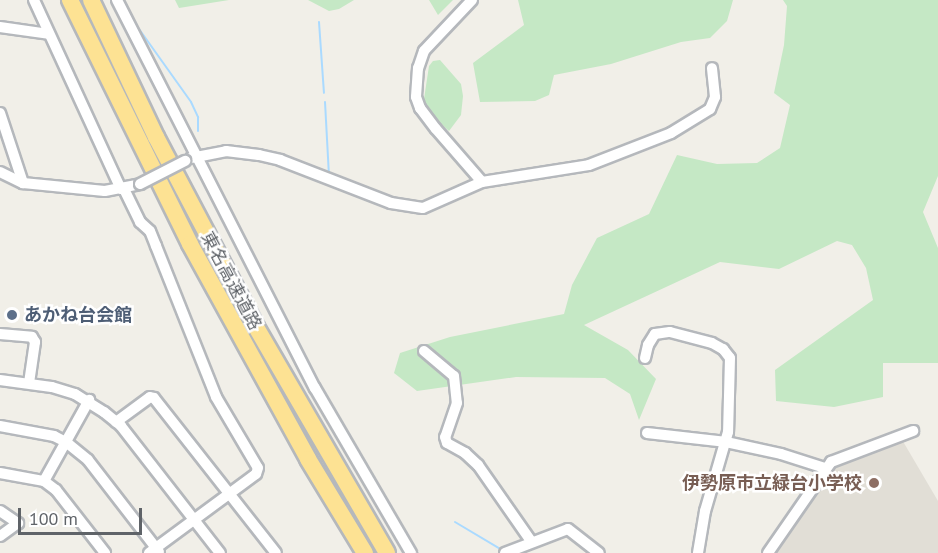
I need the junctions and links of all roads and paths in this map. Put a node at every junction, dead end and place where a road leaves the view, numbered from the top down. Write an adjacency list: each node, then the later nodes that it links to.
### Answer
1 (33, 0): 7 (street)
2 (70, 0): 39 (highway, 東名高速道路)
3 (91, 0): 40 (highway, 東名高速道路)
4 (117, 0): 10 (street)
5 (472, 0): 12 (street)
6 (0, 27): 7 (street)
7 (49, 34): 14 (street)
8 (712, 68): 12 (street)
9 (0, 113): 13 (street)
10 (196, 156): 12 (street); 14 (street, bridge); 41 (street)
11 (0, 172): 13 (street)
12 (482, 182)
13 (23, 183): 14 (street)
14 (123, 189): 30 (street)
15 (0, 334): 19 (street)
16 (424, 351): 34 (street)
17 (645, 358): 26 (street)
18 (0, 380): 19 (street)
19 (29, 383): 20 (street)
20 (89, 400): 21 (street); 25 (street)
21 (117, 422): 30 (street); 32 (street)
22 (0, 426): 25 (street)
23 (913, 431): 27 (street)
24 (647, 433): 26 (street)
25 (66, 442): 29 (street); 35 (street)
26 (726, 442): 27 (street); 44 (street)
27 (825, 468): 45 (street)
28 (0, 472): 29 (street)
29 (44, 481): 36 (street)
30 (230, 493): 32 (street); 38 (street)
31 (0, 511): 33 (street)
32 (195, 520): 35 (street); 37 (street)
33 (0, 536)
34 (531, 541): 42 (street); 43 (street)
35 (155, 551)
36 (105, 553)
37 (220, 553)
38 (276, 553)
39 (365, 553)
40 (387, 553)
41 (411, 553)
42 (505, 553)
43 (599, 553)
44 (698, 553)
45 (768, 553)

